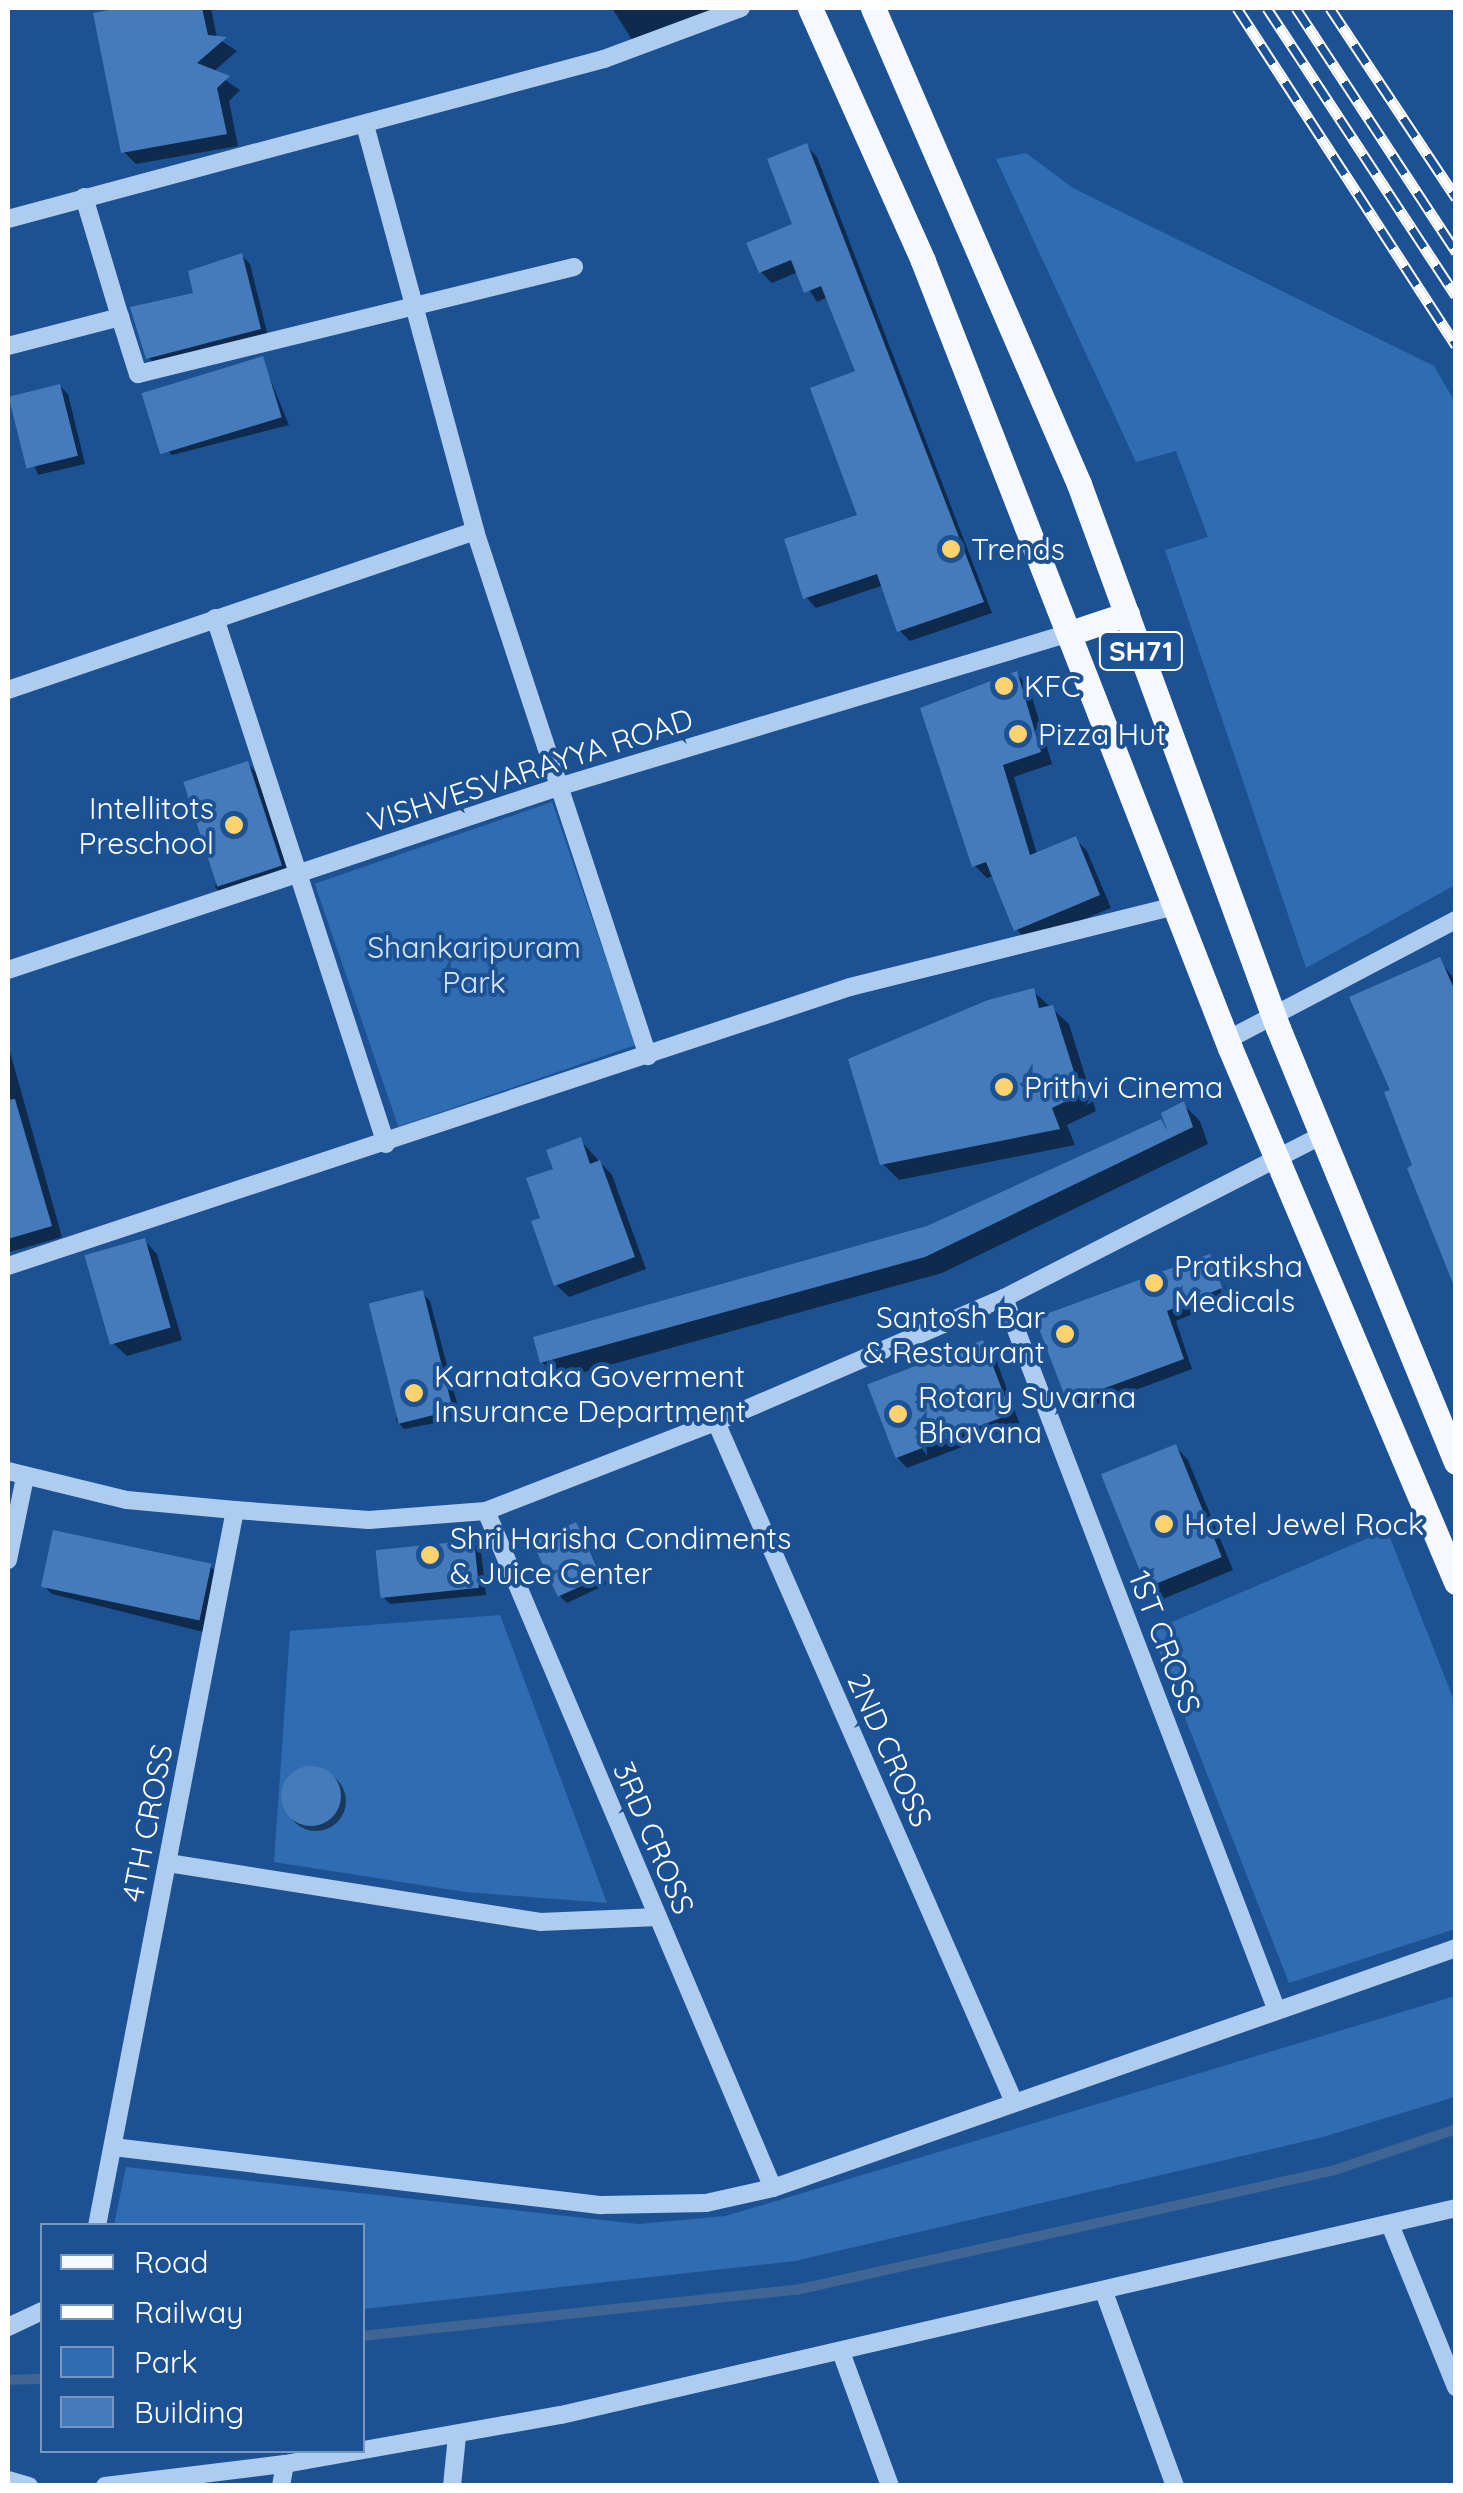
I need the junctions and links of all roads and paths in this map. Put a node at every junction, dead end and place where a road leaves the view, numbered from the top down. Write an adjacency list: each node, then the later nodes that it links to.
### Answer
1 (741, 8): 4 (street)
2 (810, 8): 14 (main road, SH71)
3 (873, 8): 12 (main road, SH71)
4 (364, 125): 5 (street); 8 (street)
5 (84, 197): 6 (street); 9 (street)
6 (8, 219)
7 (574, 267): 8 (street)
8 (414, 308): 9 (street); 11 (street)
9 (120, 317): 10 (street)
10 (8, 346)
11 (474, 530): 13 (street); 16 (street)
12 (1127, 614): 14 (main road); 21 (main road, SH71)
13 (215, 618): 15 (street); 17 (street)
14 (1073, 632): 16 (street, VISHVESVARAYYA ROAD); 18 (main road, SH71)
15 (8, 690)
16 (558, 787): 17 (street, VISHVESVARAYYA ROAD); 23 (street)
17 (298, 874): 20 (street, VISHVESVARAYYA ROAD); 25 (street)
18 (1175, 906): 22 (main road, SH71); 23 (street)
19 (1456, 920): 21 (street)
20 (8, 970)
21 (1274, 1017): 22 (street); 24 (main road, SH71)
22 (1227, 1040): 26 (main road, SH71)
23 (648, 1056): 25 (street)
24 (1321, 1136): 26 (street); 30 (main road, SH71)
25 (386, 1144): 27 (street)
26 (1278, 1158): 28 (street); 35 (main road, SH71)
27 (8, 1266)
28 (1004, 1298): 29 (street); 39 (street, 1ST CROSS)
29 (716, 1422): 33 (street); 40 (street, 2ND CROSS)
30 (1456, 1462)
31 (16, 1474): 32 (street); 34 (street)
32 (236, 1510): 33 (street); 36 (street, 4TH CROSS)
33 (486, 1510): 37 (street, 3RD CROSS)
34 (8, 1560)
35 (1456, 1582)
36 (168, 1862): 37 (street); 41 (street, 4TH CROSS)
37 (658, 1917): 42 (street, 3RD CROSS)
38 (1456, 1948): 39 (street)
39 (1275, 2006): 40 (street)
40 (1013, 2100): 42 (street)
41 (113, 2147): 42 (street); 44 (street, 4TH CROSS)
42 (773, 2188)
43 (1456, 2208): 45 (street)
44 (98, 2223)
45 (1391, 2227): 46 (street); 50 (street)
46 (1104, 2292): 49 (street); 61 (street)
47 (40, 2312): 48 (street)
48 (8, 2326)
49 (840, 2352): 51 (street); 60 (street)
50 (1456, 2387)
51 (457, 2436): 52 (street); 59 (street)
52 (365, 2451)
53 (352, 2453): 54 (street)
54 (284, 2464): 57 (street); 58 (street)
55 (8, 2480): 56 (street)
56 (29, 2486)
57 (104, 2486)
58 (281, 2486)
59 (452, 2486)
60 (890, 2486)
61 (1176, 2486)

